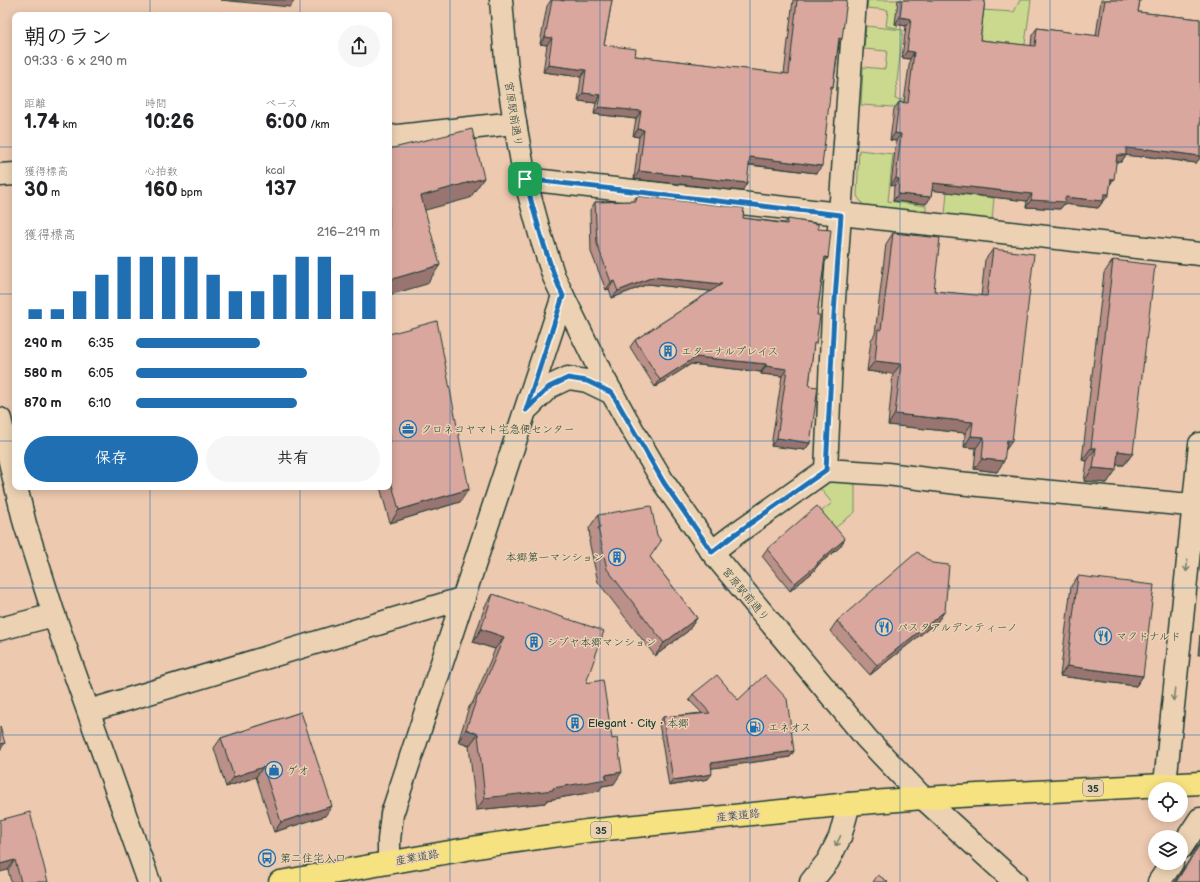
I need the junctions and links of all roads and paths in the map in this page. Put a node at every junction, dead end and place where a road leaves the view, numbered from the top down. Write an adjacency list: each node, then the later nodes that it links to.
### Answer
1 (501, 0): 3 (street, 宮原駅前通り)
2 (854, 0): 8 (street)
3 (515, 123): 4 (street); 7 (street, 宮原駅前通り)
4 (392, 137)
5 (12, 174): 6 (street)
6 (0, 175)
7 (525, 179): 8 (street); 10 (street, 宮原駅前通り)
8 (841, 215): 9 (street); 16 (street)
9 (1200, 254)
10 (563, 296): 11 (street, 宮原駅前通り); 12 (street)
11 (612, 393): 12 (street); 19 (street, 宮原駅前通り)
12 (526, 410): 20 (street)
13 (0, 419): 15 (street)
14 (1200, 444): 18 (street)
15 (12, 470)
16 (826, 470): 18 (street); 19 (street)
17 (17, 490): 21 (street)
18 (1196, 505): 24 (street, one-way to 24)
19 (712, 552): 28 (street, 宮原駅前通り)
20 (464, 598): 23 (street); 32 (street)
21 (54, 615): 22 (street); 23 (street)
22 (0, 629)
23 (89, 711): 34 (street)
24 (1165, 782)
25 (1188, 783): 26 (main road, 産業道路 / 35)
26 (1200, 783)
27 (1148, 785): 28 (main road, 産業道路 / 35)
28 (923, 798): 29 (main road, 産業道路 / 35); 37 (street, 宮原駅前通り)
29 (849, 804): 32 (main road, 産業道路 / 35); 36 (street, one-way to 36)
30 (1200, 819): 31 (street)
31 (1188, 837)
32 (389, 862): 35 (main road, 産業道路 / 35)
33 (1167, 870): 38 (street)
34 (149, 882)
35 (280, 882)
36 (811, 882)
37 (1015, 882)
38 (1159, 882)

